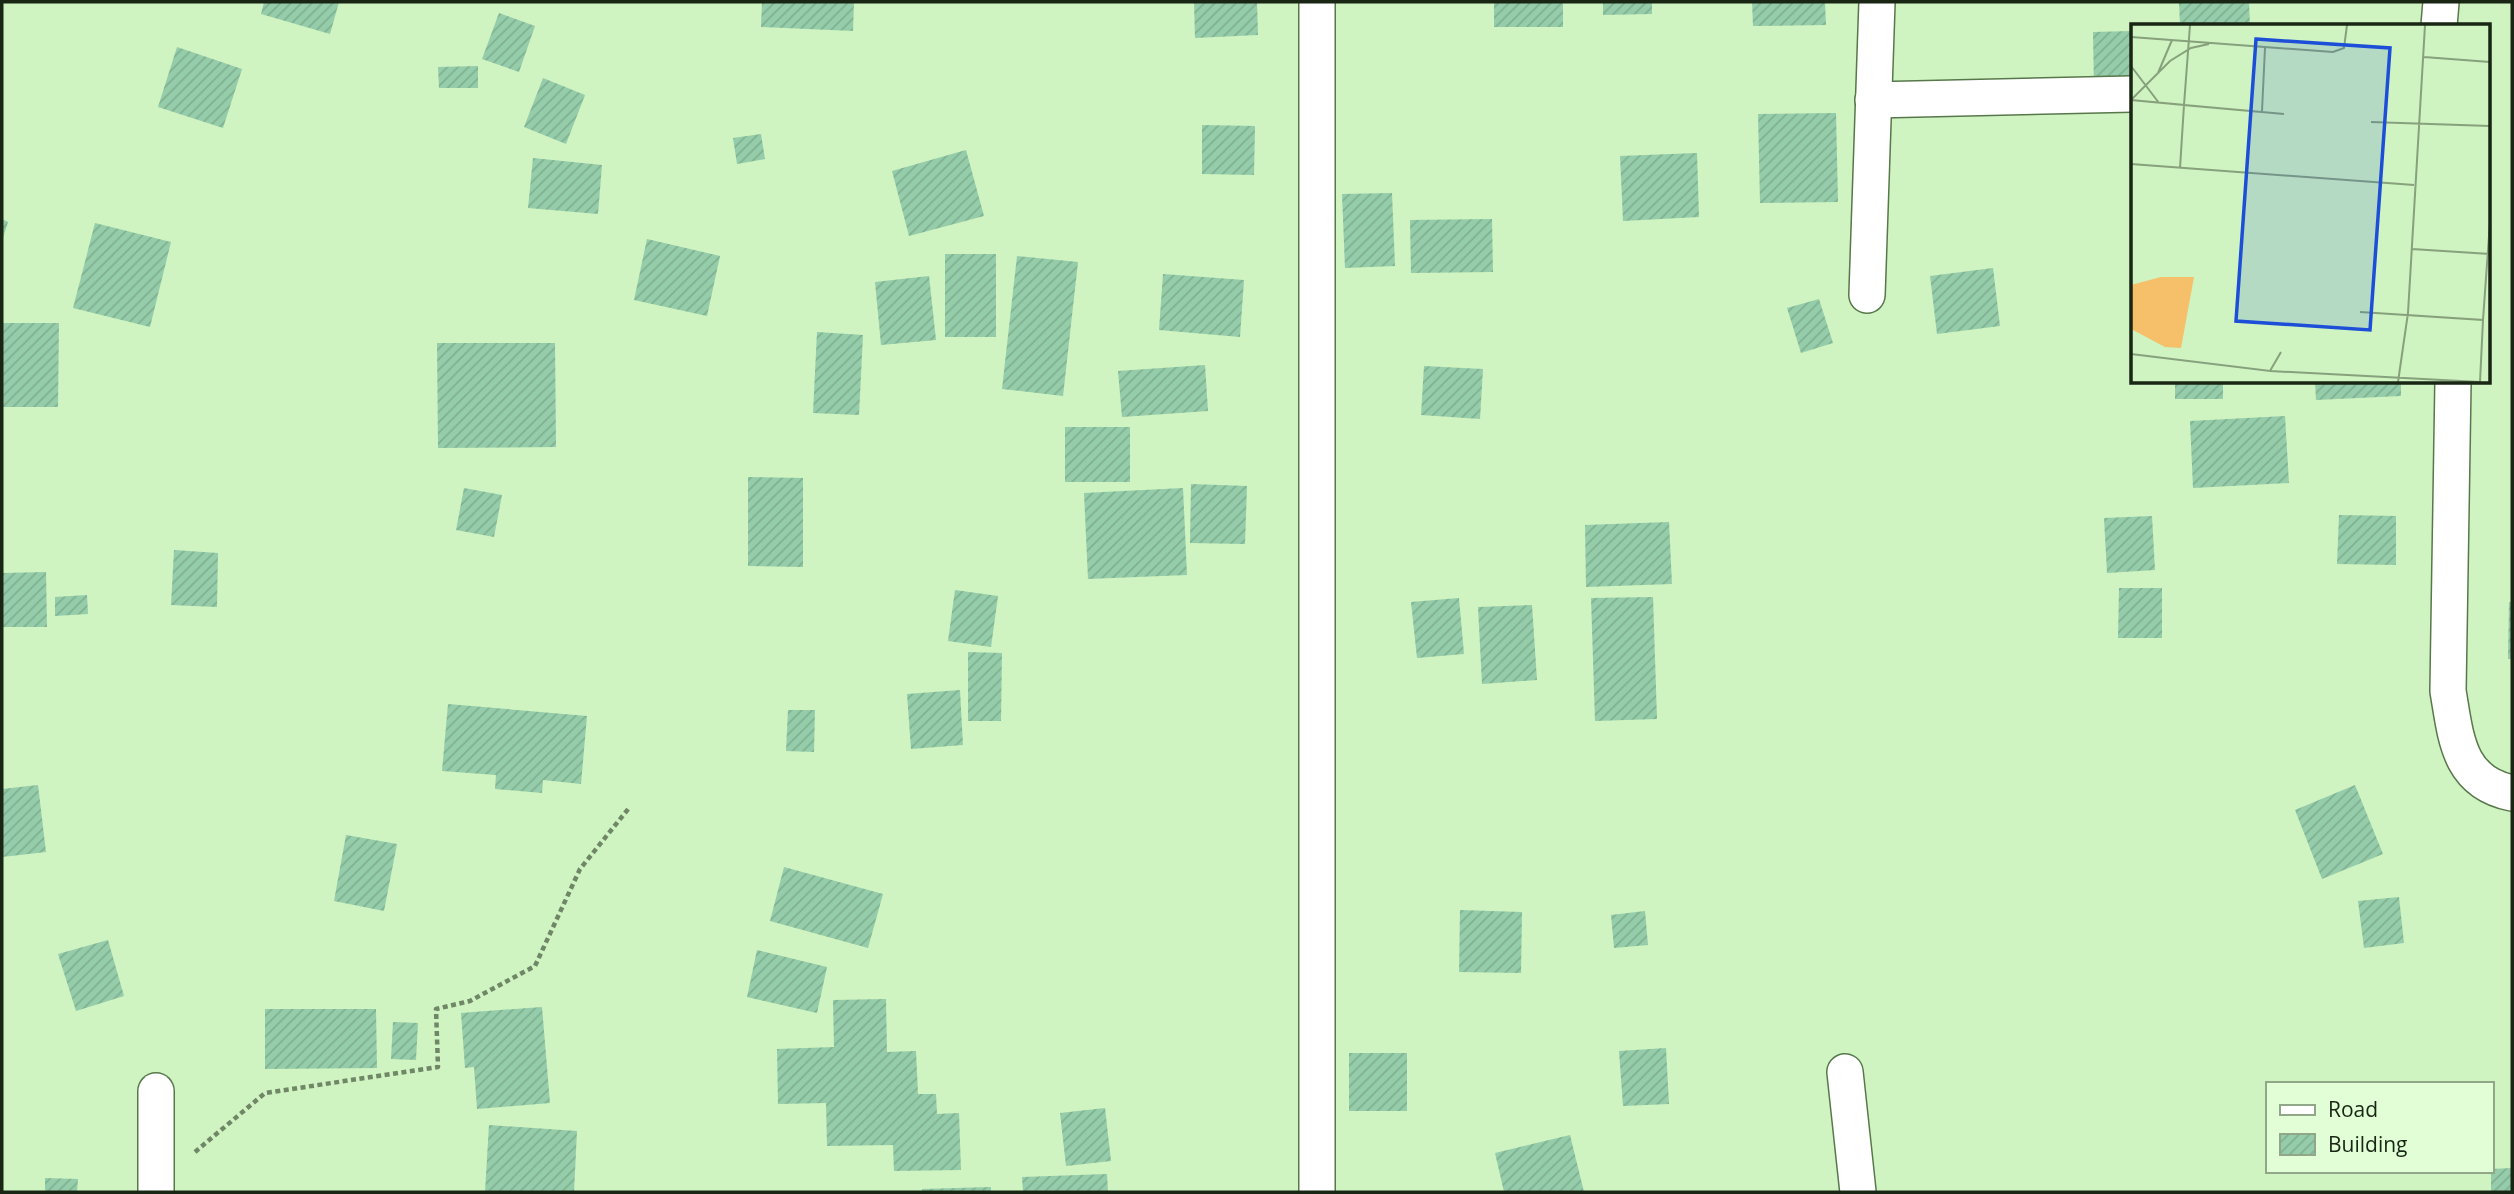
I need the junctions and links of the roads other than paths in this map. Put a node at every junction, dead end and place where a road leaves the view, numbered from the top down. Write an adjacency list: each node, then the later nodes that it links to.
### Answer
1 (1317, 2): 13 (street)
2 (1877, 2): 6 (street)
3 (2441, 2): 4 (street)
4 (2439, 24)
5 (2131, 94): 6 (street)
6 (1873, 100): 7 (street)
7 (1867, 295)
8 (2453, 383): 9 (street)
9 (2512, 793)
10 (1844, 1072): 14 (street)
11 (156, 1091): 12 (street)
12 (156, 1189)
13 (1317, 1192)
14 (1858, 1192)

